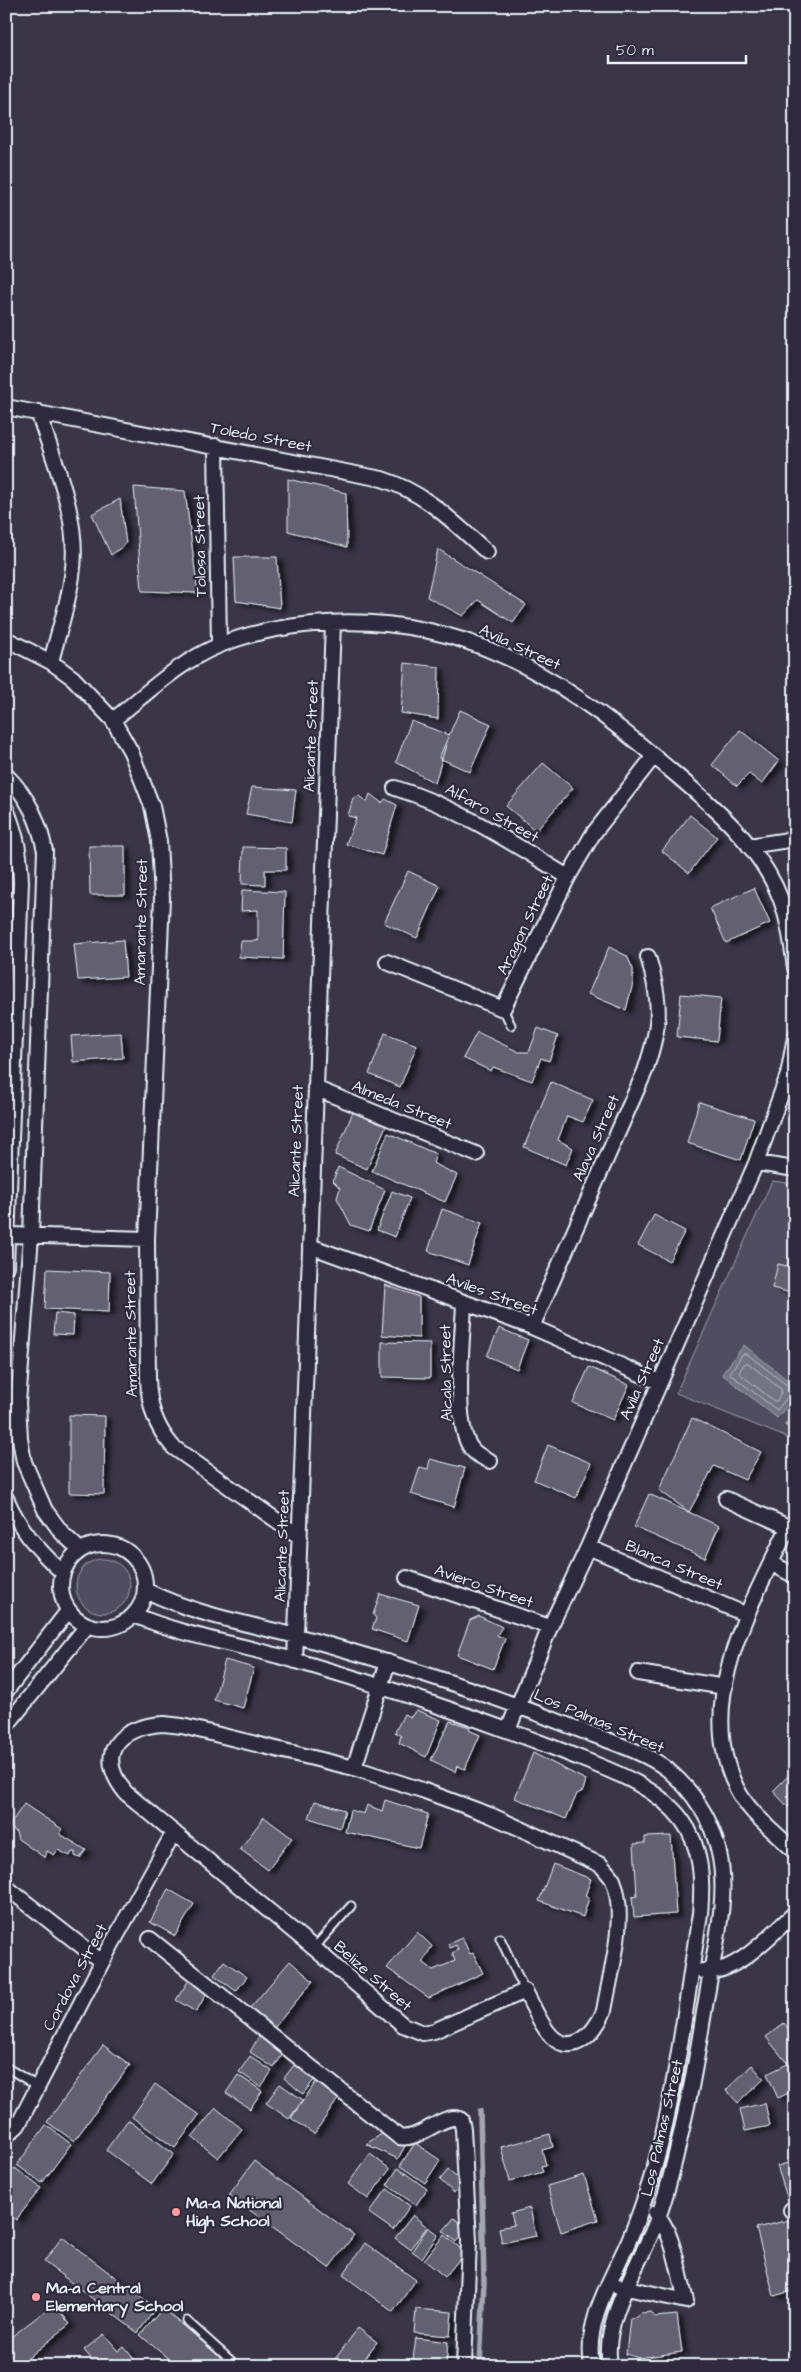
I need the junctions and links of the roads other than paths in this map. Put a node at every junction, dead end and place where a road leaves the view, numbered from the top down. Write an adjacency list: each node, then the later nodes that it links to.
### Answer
1 (6, 407): 2 (street, Toledo Street)
2 (38, 412): 3 (street, Toledo Street); 8 (street)
3 (216, 446): 4 (street, Toledo Street); 7 (street, Tolosa Street)
4 (487, 552)
5 (333, 622): 7 (street, Avila Street); 10 (street, Avila Street); 23 (street, Alicante Street)
6 (6, 639): 8 (street, Amarante Street)
7 (219, 645): 9 (street, Avila Street)
8 (51, 662): 9 (street, Amarante Street)
9 (113, 720): 29 (street, Amarante Street)
10 (654, 756): 15 (street, Avila Street); 16 (street, Aragon Street)
11 (6, 775): 28 (street)
12 (395, 788): 16 (street, Alfaro Street)
13 (6, 809): 27 (street)
14 (795, 839): 15 (street)
15 (750, 846): 19 (street, Avila Street)
16 (568, 877): 20 (street, Aragon Street)
17 (648, 957): 33 (street, Alava Street)
18 (387, 962): 20 (street)
19 (795, 968)
20 (503, 1009): 21 (lane)
21 (511, 1025)
22 (795, 1037): 25 (street, Avila Street)
23 (315, 1088): 24 (street, Almeda Street); 30 (street, Alicante Street)
24 (476, 1154)
25 (756, 1162): 26 (street); 34 (street, Avila Street)
26 (795, 1169)
27 (9, 1235): 28 (street); 31 (street)
28 (31, 1236): 29 (street); 35 (street)
29 (147, 1238): 40 (street, Amarante Street)
30 (310, 1246): 32 (street, Aviles Street); 40 (street, Alicante Street)
31 (6, 1266)
32 (464, 1303): 33 (street, Aviles Street); 36 (street, Alcala Street)
33 (532, 1327): 34 (street, Aviles Street)
34 (659, 1382): 41 (street, Avila Street)
35 (12, 1402): 42 (street)
36 (490, 1461)
37 (6, 1498): 44 (street)
38 (726, 1499): 39 (street)
39 (791, 1529): 43 (street)
40 (300, 1537): 53 (street, Alicante Street)
41 (588, 1547): 50 (street, Blanca Street); 52 (street, Avila Street)
42 (80, 1550): 44 (street); 47 (street)
43 (771, 1563): 45 (street); 50 (street)
44 (62, 1572): 48 (street)
45 (795, 1576)
46 (407, 1578): 52 (street, Aviero Street)
47 (145, 1590): 49 (street); 53 (street, Los Palmas Street)
48 (68, 1611): 51 (street); 59 (street)
49 (134, 1615): 51 (street); 54 (street, Los Palmas Street)
50 (747, 1615): 58 (street)
51 (87, 1626): 61 (street)
52 (550, 1628): 60 (street, Avila Street)
53 (296, 1636): 54 (street, Alicante Street); 55 (street, Los Palmas Street)
54 (295, 1661): 57 (street, Los Palmas Street)
55 (388, 1662): 57 (street); 60 (street, Los Palmas Street)
56 (638, 1673): 58 (street)
57 (380, 1686): 62 (street, Los Palmas Street); 63 (street)
58 (725, 1687): 65 (street)
59 (6, 1691)
60 (519, 1706): 62 (street, Avila Street); 74 (street, Los Palmas Street)
61 (6, 1726)
62 (508, 1730): 73 (street, Los Palmas Street)
63 (354, 1768): 64 (street, Belize Street); 75 (street, Belize Street)
64 (174, 1832): 71 (street, Belize Street); 72 (street, Cordova Street)
65 (795, 1852)
66 (6, 1887): 72 (street)
67 (351, 1906): 71 (lane)
68 (795, 1913): 74 (street)
69 (500, 1938): 75 (lane)
70 (150, 1939): 85 (street)
71 (314, 1948): 75 (street, Belize Street)
72 (102, 1962): 77 (street, Cordova Street)
73 (691, 1969): 74 (street); 79 (street, Los Palmas Street)
74 (711, 1972): 80 (street, Los Palmas Street)
75 (525, 1991)
76 (6, 2067): 77 (lane)
77 (37, 2086): 78 (street, Cordova Street)
78 (6, 2136)
79 (643, 2203): 80 (street); 81 (street, Los Palmas Street)
80 (659, 2216): 82 (street, Los Palmas Street); 82 (street)
81 (608, 2284): 82 (street); 86 (street, Los Palmas Street)
82 (627, 2288): 87 (street, Los Palmas Street)
83 (187, 2321): 84 (lane)
84 (237, 2366)
85 (464, 2366)
86 (592, 2366)
87 (610, 2366)

